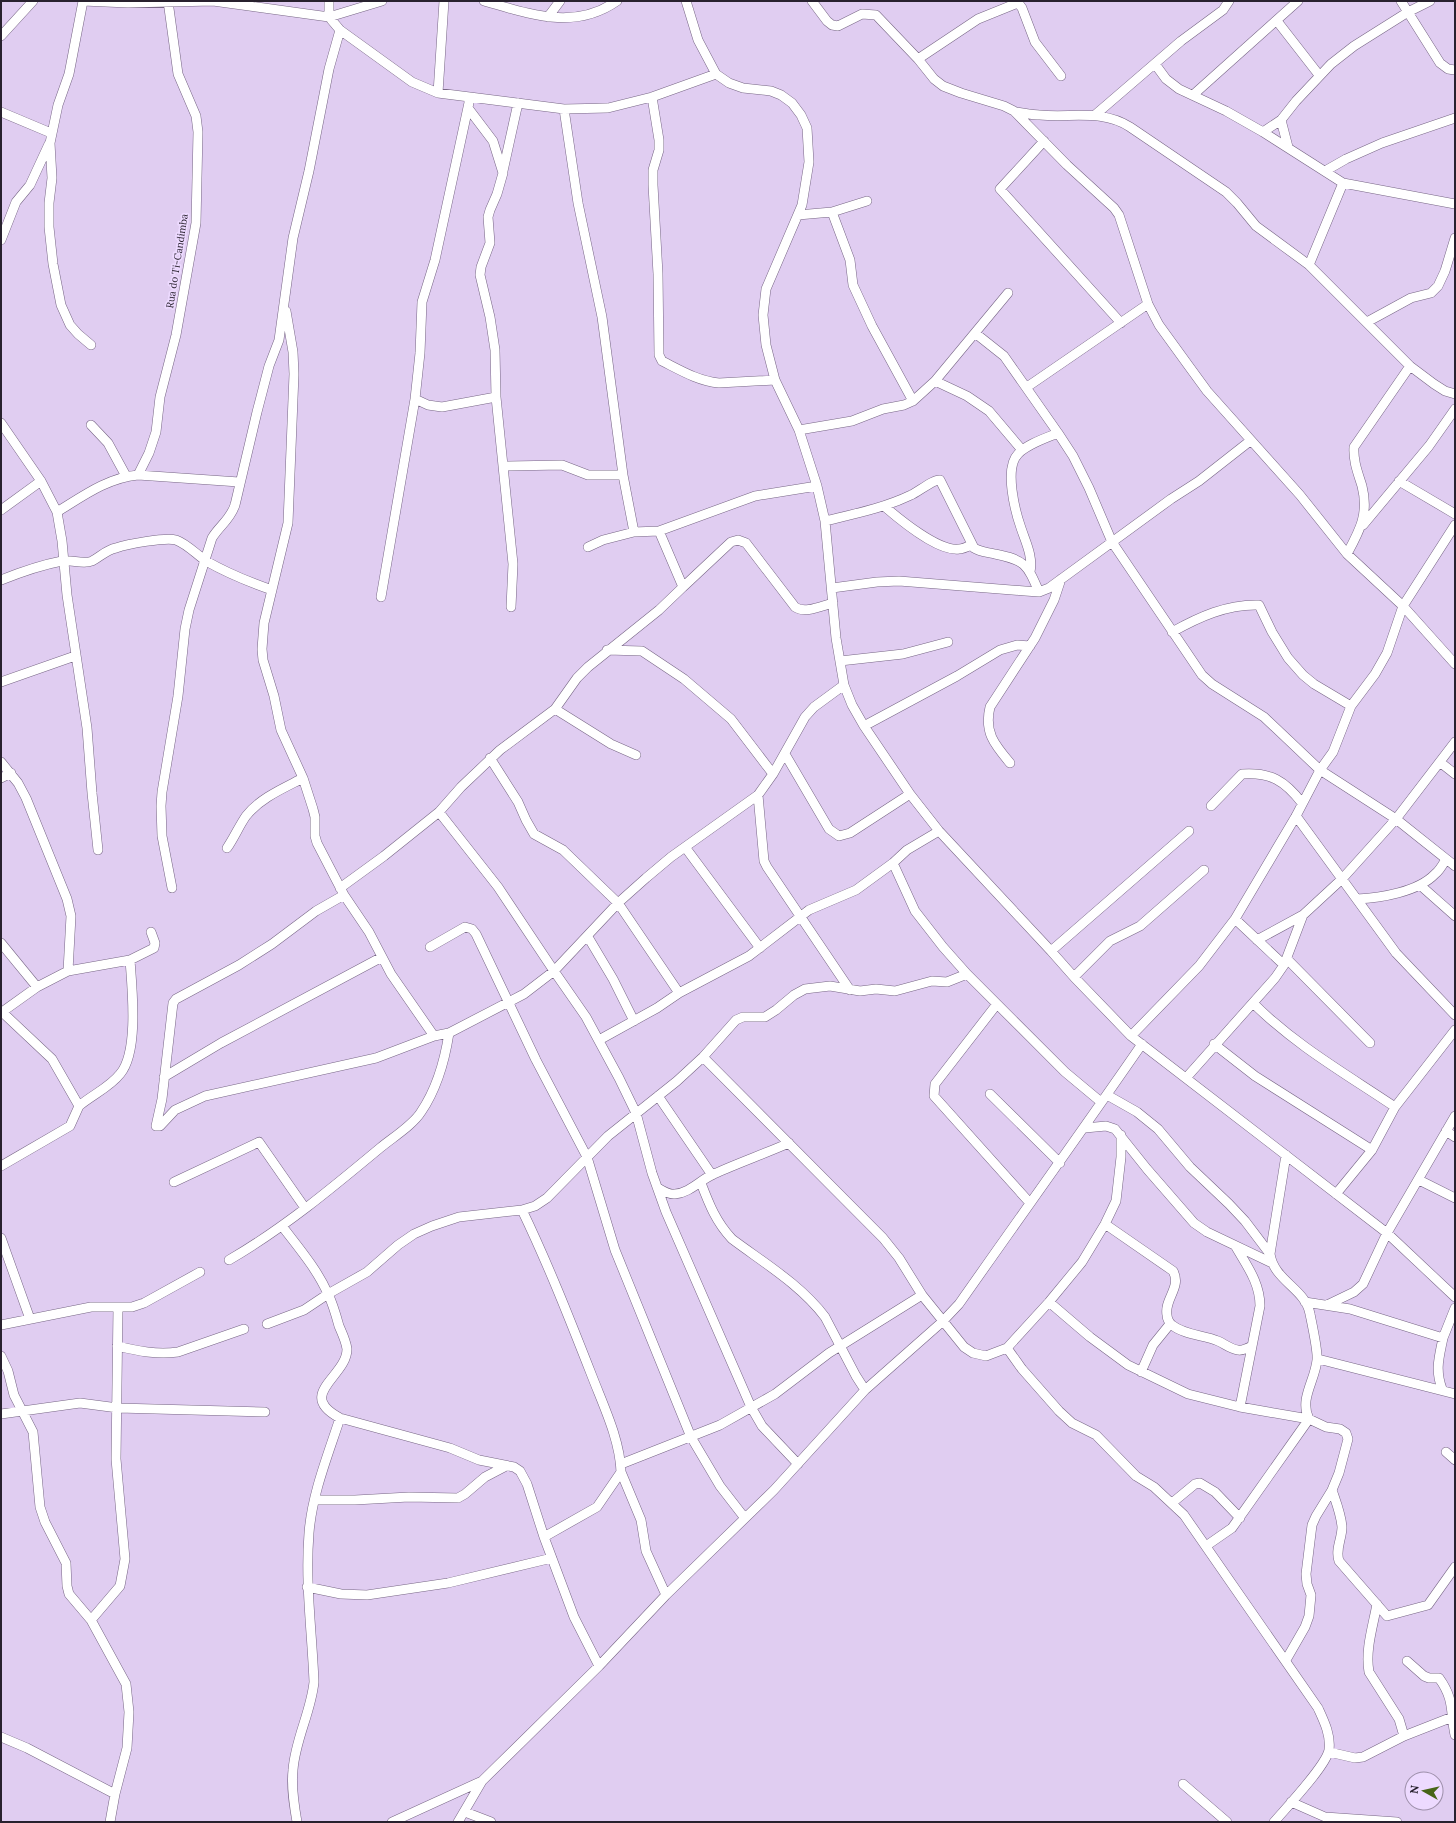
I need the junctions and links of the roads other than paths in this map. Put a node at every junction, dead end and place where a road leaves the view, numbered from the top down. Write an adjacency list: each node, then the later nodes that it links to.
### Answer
1 (33, 1): 22 (street)
2 (83, 1): 3 (street); 42 (street)
3 (102, 1): 4 (street)
4 (168, 1): 18 (street); 78 (street, Rua do Ti-Candimba)
5 (329, 1): 18 (street)
6 (382, 1): 18 (street)
7 (444, 1): 29 (street)
8 (484, 1): 19 (street)
9 (560, 1): 19 (street)
10 (617, 1): 19 (street)
11 (686, 1): 26 (street)
12 (812, 1): 23 (street)
13 (1229, 1): 24 (street)
14 (1298, 1): 20 (street)
15 (1401, 1): 17 (street)
16 (1430, 1): 17 (street)
17 (1408, 12): 25 (street); 27 (street)
18 (329, 17): 21 (street)
19 (548, 17)
20 (1277, 21): 27 (street); 30 (street)
21 (340, 30): 29 (street); 56 (street)
22 (1, 36)
23 (918, 59): 28 (street); 36 (street)
24 (1155, 64): 30 (street); 38 (street)
25 (1455, 70)
26 (716, 74): 31 (street); 51 (street)
27 (1319, 75): 40 (street)
28 (1061, 76)
29 (438, 92): 32 (street)
30 (1192, 95): 41 (street)
31 (652, 97): 35 (street); 63 (street)
32 (470, 98): 33 (street); 34 (street)
33 (518, 103): 35 (street); 46 (street)
34 (468, 108): 46 (street); 68 (street)
35 (564, 110): 79 (street)
36 (1014, 111): 38 (street); 43 (street)
37 (1, 112): 42 (street)
38 (1095, 115): 54 (street)
39 (1455, 118): 45 (street)
40 (1281, 120): 41 (street); 44 (street)
41 (1263, 132): 44 (street)
42 (50, 138): 53 (street); 61 (street)
43 (1044, 141): 57 (street); 59 (street)
44 (1288, 147): 45 (street)
45 (1325, 171): 47 (street)
46 (503, 173): 67 (street)
47 (1343, 183): 49 (street); 54 (street)
48 (867, 201): 50 (street)
49 (1455, 204)
50 (832, 212): 51 (street); 69 (street)
51 (798, 215): 63 (street)
52 (1455, 238): 58 (street)
53 (1, 240)
54 (1309, 265): 58 (street)
55 (1008, 293): 60 (street)
56 (284, 304): 82 (street); 105 (street)
57 (1148, 304): 59 (street); 75 (street)
58 (1367, 322): 62 (street)
59 (1121, 323): 65 (street)
60 (975, 333): 64 (street); 65 (street)
61 (91, 345)
62 (1410, 366): 66 (street); 90 (street)
63 (775, 380): 73 (street)
64 (935, 381): 69 (street); 76 (street)
65 (1028, 387): 74 (street)
66 (1455, 394)
67 (496, 397): 68 (street); 77 (street)
68 (415, 399): 107 (street)
69 (913, 401): 73 (street)
70 (1455, 409): 83 (street)
71 (1, 424): 81 (street)
72 (91, 425): 80 (street)
73 (799, 430): 84 (street)
74 (1058, 432): 76 (street); 94 (street)
75 (1250, 441): 94 (street); 97 (street)
76 (1022, 450): 100 (street)
77 (503, 466): 79 (street); 110 (street)
78 (138, 475): 80 (street); 82 (street)
79 (623, 475): 93 (street)
80 (126, 476): 87 (street)
81 (41, 481): 86 (street); 87 (street)
82 (239, 482): 99 (street)
83 (1399, 482): 88 (street); 90 (street)
84 (817, 486): 89 (street); 92 (street)
85 (884, 506): 89 (street); 95 (street); 95 (street)
86 (1, 510)
87 (57, 512): 98 (street)
88 (1455, 514)
89 (825, 521): 104 (street)
90 (1362, 525): 97 (street)
91 (1455, 525): 109 (street)
92 (659, 531): 93 (street); 103 (street)
93 (634, 532): 96 (street)
94 (1112, 542): 101 (street); 111 (street)
95 (971, 545): 100 (street)
96 (588, 547)
97 (1348, 554): 109 (street)
98 (64, 560): 99 (street); 102 (street); 115 (street)
99 (205, 560): 105 (street); 153 (street)
100 (1030, 572): 106 (street)
101 (1061, 579): 106 (street); 113 (street)
102 (1, 580)
103 (683, 587): 108 (street); 114 (street)
104 (832, 588): 106 (street); 108 (street)
105 (272, 590): 135 (street)
106 (1039, 592)
107 (381, 597)
108 (833, 603): 116 (street)
109 (1403, 606): 117 (street); 120 (street)
110 (511, 607)
111 (1172, 632): 120 (street); 130 (street)
112 (948, 642): 116 (street)
113 (1030, 646): 122 (street); 128 (street)
114 (607, 650): 121 (street); 132 (street)
115 (75, 656): 118 (street); 147 (street)
116 (840, 661): 119 (street)
117 (1455, 664)
118 (1, 682)
119 (844, 685): 122 (street); 124 (street)
120 (1351, 706): 130 (street)
121 (555, 709): 125 (street); 126 (street)
122 (864, 726): 136 (street)
123 (1455, 742): 129 (street)
124 (784, 754): 132 (street); 136 (street)
125 (636, 755)
126 (490, 758): 140 (street); 156 (street)
127 (1, 762): 131 (street)
128 (1010, 762)
129 (1441, 763): 133 (street); 142 (street)
130 (1320, 770): 138 (street); 142 (street)
131 (11, 773): 134 (street); 171 (street)
132 (773, 774): 137 (street)
133 (1455, 774)
134 (1, 778)
135 (303, 778): 146 (street); 154 (street)
136 (910, 794): 143 (street)
137 (758, 795): 145 (street); 159 (street)
138 (1302, 803): 139 (street); 141 (street)
139 (1211, 806)
140 (439, 812): 154 (street); 172 (street)
141 (1296, 816): 151 (street); 160 (street)
142 (1396, 819): 148 (street); 151 (street)
143 (939, 831): 149 (street); 167 (street)
144 (1189, 831): 167 (street)
145 (685, 847): 156 (street); 166 (street)
146 (227, 848)
147 (98, 850)
148 (1452, 860): 152 (street)
149 (893, 863): 159 (street); 173 (street)
150 (1204, 870): 174 (street)
151 (1342, 879): 155 (street); 157 (street)
152 (1420, 885): 155 (street); 158 (street)
153 (172, 888)
154 (342, 892): 168 (street); 193 (street)
155 (1357, 900): 182 (street)
156 (618, 903): 162 (street); 177 (street)
157 (1303, 915): 163 (street); 170 (street)
158 (1455, 916)
159 (799, 917): 166 (street); 176 (street)
160 (1235, 919): 163 (street); 187 (street)
161 (151, 932): 169 (street)
162 (588, 937): 172 (street); 183 (street)
163 (1257, 940): 170 (street)
164 (1, 943): 175 (street)
165 (430, 947): 178 (street)
166 (760, 948): 177 (street)
167 (1051, 951): 174 (street)
168 (382, 957): 186 (street); 193 (street)
169 (130, 960): 171 (street); 199 (street)
170 (1285, 962): 179 (street); 189 (street)
171 (68, 971): 175 (street)
172 (554, 971): 178 (street); 188 (street)
173 (967, 974): 176 (street); 180 (street)
174 (1074, 977): 187 (street)
175 (37, 987): 181 (street)
176 (850, 990): 192 (street)
177 (679, 993): 183 (street)
178 (510, 1003): 185 (street); 210 (street)
179 (1253, 1003): 191 (street); 200 (street)
180 (997, 1004): 198 (street); 220 (street)
181 (1, 1011): 199 (street)
182 (1455, 1015)
183 (634, 1021): 188 (street)
184 (1455, 1030): 200 (street)
185 (449, 1033): 186 (street); 221 (street)
186 (434, 1036): 193 (street)
187 (1131, 1036): 190 (street)
188 (599, 1040): 201 (street)
189 (1370, 1043)
190 (1142, 1044): 194 (street); 196 (street)
191 (1214, 1044): 194 (street); 208 (street)
192 (703, 1057): 197 (street); 207 (street)
193 (164, 1077)
194 (1186, 1078): 209 (street)
195 (990, 1094): 211 (street)
196 (1107, 1095): 198 (street); 228 (street)
197 (658, 1096): 201 (street); 213 (street)
198 (1101, 1102): 203 (street)
199 (79, 1106): 212 (street)
200 (1395, 1107): 208 (street)
201 (636, 1113): 210 (street); 217 (street)
202 (1455, 1116): 204 (street)
203 (1085, 1128): 205 (street); 211 (street)
204 (1446, 1131): 206 (street); 214 (street)
205 (1121, 1135): 223 (street); 227 (street)
206 (1455, 1137)
207 (789, 1143): 213 (street); 232 (street)
208 (1372, 1150): 218 (street)
209 (1286, 1155): 218 (street); 228 (street)
210 (587, 1157): 222 (street); 264 (street)
211 (1060, 1163): 220 (street)
212 (1, 1166)
213 (712, 1175): 216 (street)
214 (1419, 1180): 219 (street); 225 (street)
215 (174, 1182): 221 (street)
216 (701, 1183): 217 (street); 247 (street)
217 (658, 1188): 256 (street)
218 (1336, 1194): 225 (street)
219 (1455, 1198)
220 (1030, 1203): 240 (street)
221 (305, 1208): 224 (street)
222 (522, 1210): 231 (street); 269 (street)
223 (1105, 1224): 234 (street); 242 (street)
224 (282, 1226): 229 (street); 231 (street)
225 (1387, 1232): 233 (street); 236 (street)
226 (1, 1238): 239 (street)
227 (1236, 1246): 228 (street); 248 (street)
228 (1271, 1259): 235 (street)
229 (229, 1260)
230 (200, 1272): 237 (street)
231 (328, 1294): 241 (street); 262 (street)
232 (922, 1295): 240 (street); 247 (street)
233 (1455, 1297)
234 (1049, 1302): 249 (street); 252 (street)
235 (1305, 1302): 236 (street); 251 (street)
236 (1327, 1305): 245 (street)
237 (118, 1308): 239 (street); 246 (street)
238 (1455, 1308): 245 (street)
239 (30, 1319): 243 (street)
240 (942, 1322): 249 (street); 254 (street)
241 (267, 1324)
242 (1170, 1324): 248 (street); 252 (street)
243 (1, 1325)
244 (244, 1329): 246 (street)
245 (1443, 1338): 253 (street)
246 (117, 1346): 258 (street)
247 (840, 1346): 254 (street); 256 (street)
248 (1252, 1346): 257 (street)
249 (1007, 1348): 272 (street)
250 (1, 1356): 259 (street)
251 (1318, 1359): 253 (street); 263 (street)
252 (1141, 1372): 257 (street)
253 (1442, 1389): 255 (street)
254 (865, 1390): 267 (street)
255 (1455, 1394)
256 (751, 1407): 264 (street); 267 (street)
257 (1240, 1407): 263 (street)
258 (118, 1408): 259 (street); 260 (street); 282 (street)
259 (23, 1411): 261 (street); 282 (street)
260 (266, 1412)
261 (1, 1414)
262 (340, 1418): 268 (street); 271 (street)
263 (1310, 1419): 270 (street); 274 (street)
264 (691, 1437): 269 (street); 273 (street)
265 (1446, 1452): 266 (street)
266 (1455, 1460)
267 (798, 1464): 273 (street)
268 (506, 1466): 271 (street); 275 (street)
269 (621, 1468): 275 (street); 280 (street)
270 (1332, 1490): 281 (street); 283 (street)
271 (315, 1500): 279 (street)
272 (1172, 1503): 274 (street); 276 (street)
273 (744, 1517): 280 (street)
274 (1240, 1518): 276 (street)
275 (544, 1537): 277 (street)
276 (1206, 1546): 283 (street)
277 (552, 1558): 279 (street); 285 (street)
278 (1455, 1567): 281 (street)
279 (307, 1587): 297 (street)
280 (666, 1595): 285 (street)
281 (1377, 1604): 288 (street)
282 (91, 1620): 293 (street)
283 (1286, 1660): 290 (street)
284 (1407, 1662): 286 (street)
285 (599, 1666): 291 (street)
286 (1454, 1716): 287 (street); 288 (street)
287 (1455, 1735)
288 (1404, 1736): 290 (street)
289 (1, 1737): 293 (street)
290 (1328, 1752): 294 (street)
291 (482, 1781): 295 (street); 298 (street)
292 (1183, 1784): 301 (street)
293 (115, 1794): 296 (street)
294 (1291, 1802): 302 (street); 303 (street)
295 (465, 1812): 299 (street); 300 (street)
296 (110, 1822)
297 (297, 1822)
298 (392, 1822)
299 (458, 1822)
300 (491, 1822)
301 (1227, 1822)
302 (1274, 1822)
303 (1397, 1822)

